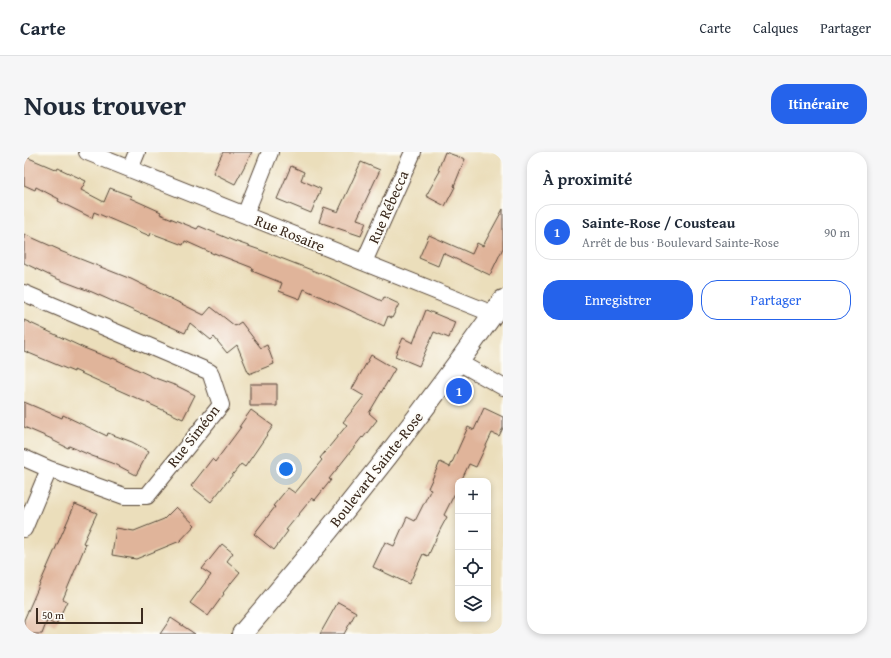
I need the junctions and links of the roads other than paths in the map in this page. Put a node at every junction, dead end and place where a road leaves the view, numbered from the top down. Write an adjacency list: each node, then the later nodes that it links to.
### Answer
1 (87, 152): 5 (street, Rue Rosaire)
2 (137, 152): 5 (street)
3 (270, 152): 6 (street)
4 (413, 152): 7 (street, Rue Rébecca)
5 (130, 169): 6 (street, Rue Rosaire)
6 (245, 215): 7 (street, Rue Rosaire)
7 (364, 262): 9 (street, Rue Rosaire)
8 (24, 293): 13 (street, Rue Siméon)
9 (498, 307): 10 (street, Boulevard Sainte-Rose)
10 (458, 362): 11 (street); 15 (street, Boulevard Sainte-Rose)
11 (503, 387)
12 (24, 458): 13 (street, Rue Siméon)
13 (49, 469): 14 (street)
14 (24, 529)
15 (242, 634)

